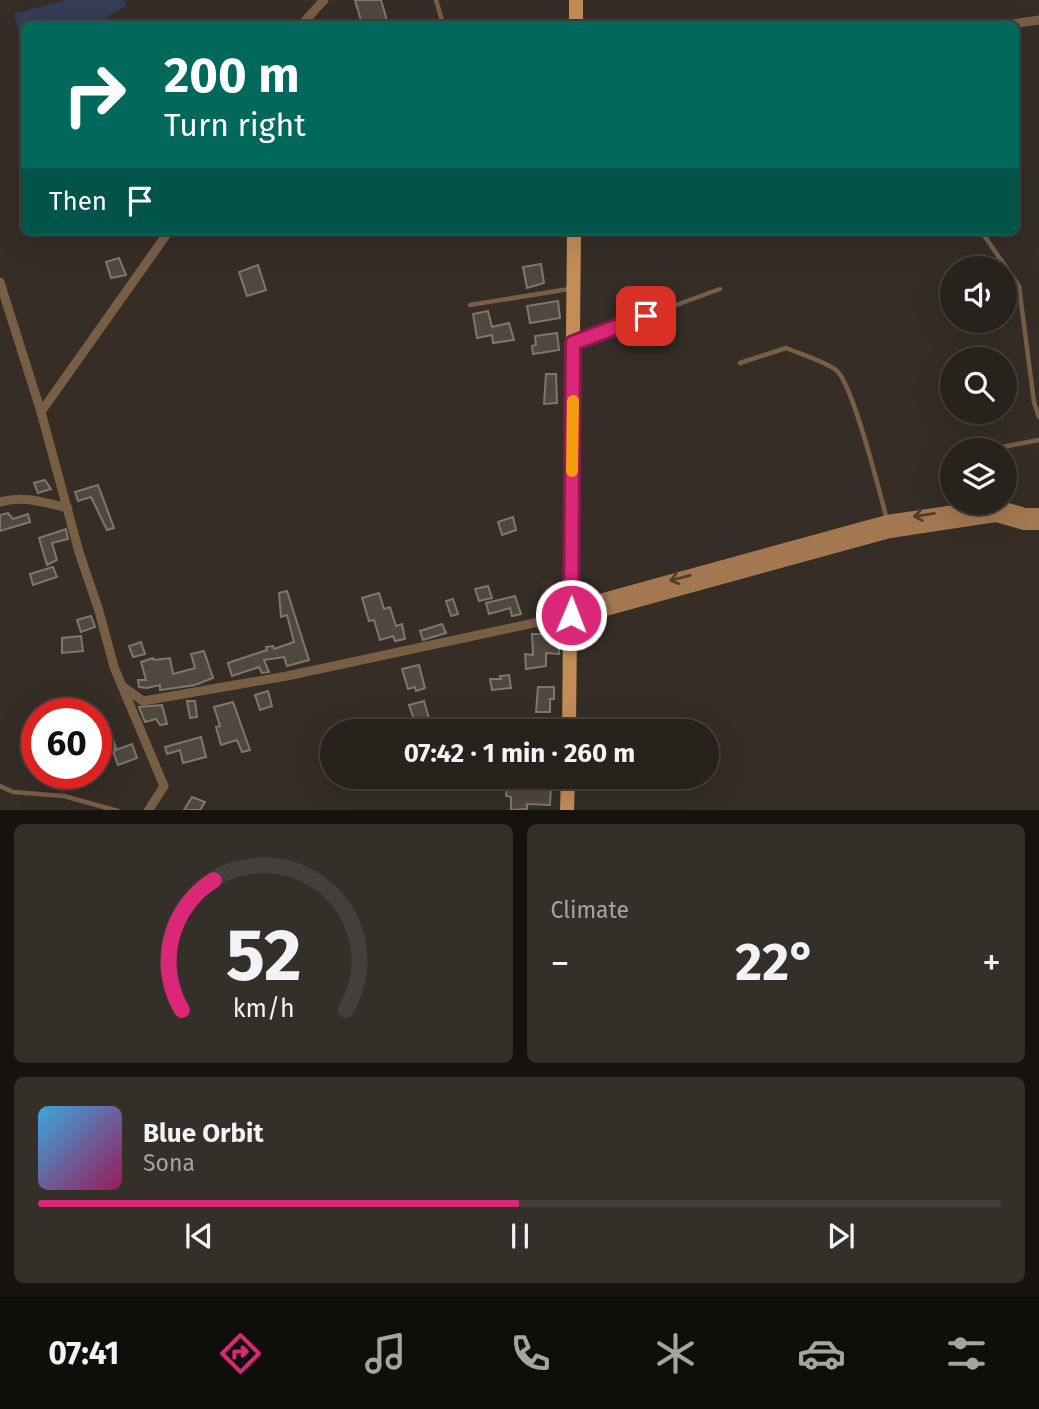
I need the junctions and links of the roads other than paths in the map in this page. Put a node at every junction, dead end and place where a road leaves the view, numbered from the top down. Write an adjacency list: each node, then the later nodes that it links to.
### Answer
1 (324, 0): 5 (street)
2 (436, 0): 6 (lane)
3 (576, 0): 7 (main road)
4 (1039, 20): 8 (street)
5 (305, 21)
6 (442, 21)
7 (576, 21)
8 (1019, 23)
9 (166, 235): 18 (street)
10 (574, 235): 13 (main road)
11 (985, 235): 19 (lane)
12 (0, 282): 18 (street)
13 (574, 288): 15 (lane); 16 (main road)
14 (720, 289): 16 (lane)
15 (470, 305)
16 (573, 343): 27 (main road)
17 (740, 363): 26 (lane)
18 (41, 412): 23 (street)
19 (1039, 417)
20 (1039, 440): 21 (lane)
21 (1017, 444)
22 (0, 502): 23 (street)
23 (68, 508): 28 (street)
24 (1039, 514): 26 (street, one-way to 26)
25 (1039, 524): 26 (street)
26 (889, 527): 27 (street)
27 (571, 615): 28 (street); 29 (main road)
28 (121, 685): 33 (street)
29 (569, 719)
30 (0, 786): 32 (lane)
31 (568, 789): 34 (main road)
32 (118, 810)
33 (148, 810)
34 (567, 810)

